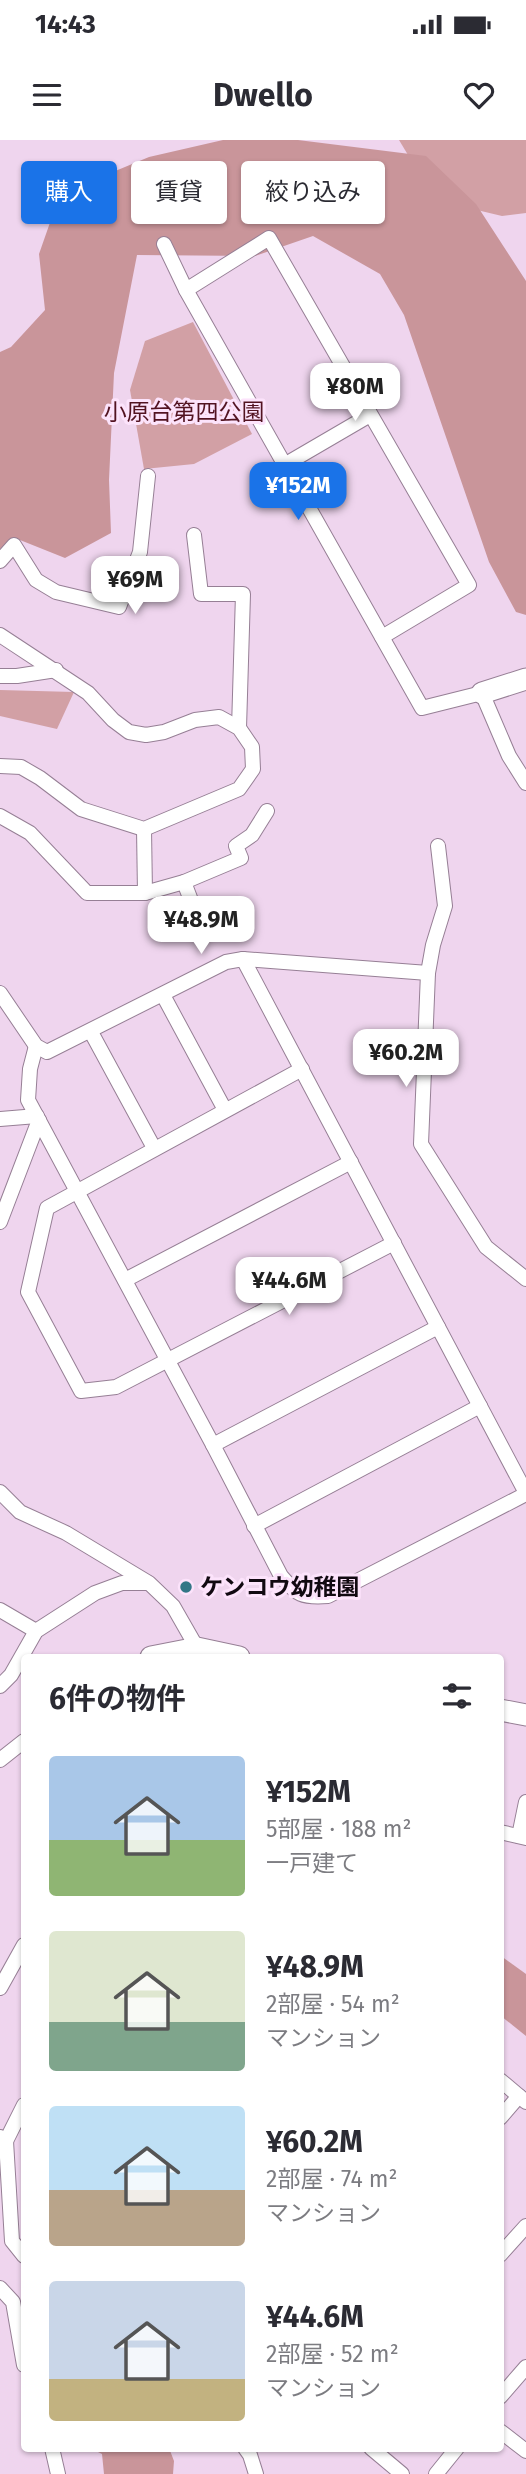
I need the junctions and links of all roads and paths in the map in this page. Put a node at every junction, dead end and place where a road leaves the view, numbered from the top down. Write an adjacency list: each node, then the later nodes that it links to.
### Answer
1 (164, 244): 2 (street)
2 (186, 290): 3 (street); 4 (street)
3 (370, 415): 4 (street); 9 (street)
4 (286, 464): 9 (street)
5 (148, 476): 7 (street)
6 (194, 535): 14 (street)
7 (0, 561)
8 (0, 635): 10 (street)
9 (382, 637): 13 (street)
10 (56, 670): 11 (street); 14 (street)
11 (0, 676)
12 (526, 679): 13 (street)
13 (482, 693): 16 (street)
14 (239, 728): 19 (street)
15 (0, 766): 19 (street)
16 (526, 783)
17 (267, 811): 21 (street)
18 (0, 816): 22 (street)
19 (144, 829): 22 (street)
20 (438, 846): 25 (street)
21 (184, 882): 22 (street); 23 (street)
22 (145, 893)
23 (195, 911)
24 (243, 958): 25 (street); 27 (street); 30 (street)
25 (428, 973): 39 (street)
26 (0, 993): 29 (street)
27 (163, 995): 28 (street); 31 (street)
28 (92, 1032): 29 (street); 34 (street)
29 (36, 1046): 32 (street)
30 (302, 1069): 31 (street); 35 (street)
31 (225, 1110): 34 (street)
32 (38, 1118): 33 (street); 36 (street); 37 (street)
33 (0, 1119)
34 (154, 1148): 36 (street)
35 (351, 1162): 38 (street); 40 (street)
36 (77, 1191): 40 (street); 42 (street)
37 (0, 1222)
38 (394, 1243): 41 (street); 42 (street)
39 (526, 1279)
40 (125, 1280): 42 (street)
41 (438, 1328): 43 (street); 44 (street)
42 (168, 1360): 44 (street)
43 (480, 1406): 46 (street); 47 (street)
44 (213, 1445): 47 (street)
45 (0, 1492): 48 (street)
46 (526, 1494): 47 (street)
47 (254, 1526)
48 (149, 1583): 50 (street); 51 (street)
49 (0, 1610): 50 (street)
50 (36, 1631): 52 (street)
51 (197, 1648): 53 (street); 54 (street)
52 (23, 1654)
53 (166, 1654)
54 (218, 1654)
55 (21, 1657): 56 (street)
56 (0, 1686)
57 (504, 1711): 58 (street)
58 (526, 1715)
59 (21, 1743): 60 (street)
60 (0, 1760)
61 (526, 1802): 63 (street)
62 (504, 1833): 63 (street)
63 (522, 1837)
64 (21, 1950): 65 (street)
65 (0, 1988)
66 (504, 2083): 67 (street)
67 (523, 2099): 69 (street)
68 (21, 2110): 70 (street)
69 (504, 2115)
70 (3, 2139): 73 (street)
71 (526, 2227): 72 (street)
72 (504, 2251)
73 (21, 2252)
74 (0, 2288): 75 (street)
75 (21, 2348)
76 (526, 2367): 77 (street)
77 (504, 2392)
78 (504, 2434): 79 (street)
79 (526, 2451)
80 (53, 2452): 84 (street)
81 (248, 2452): 85 (street)
82 (376, 2452): 86 (street)
83 (454, 2452): 87 (street)
84 (58, 2474)
85 (256, 2474)
86 (402, 2474)
87 (436, 2474)

